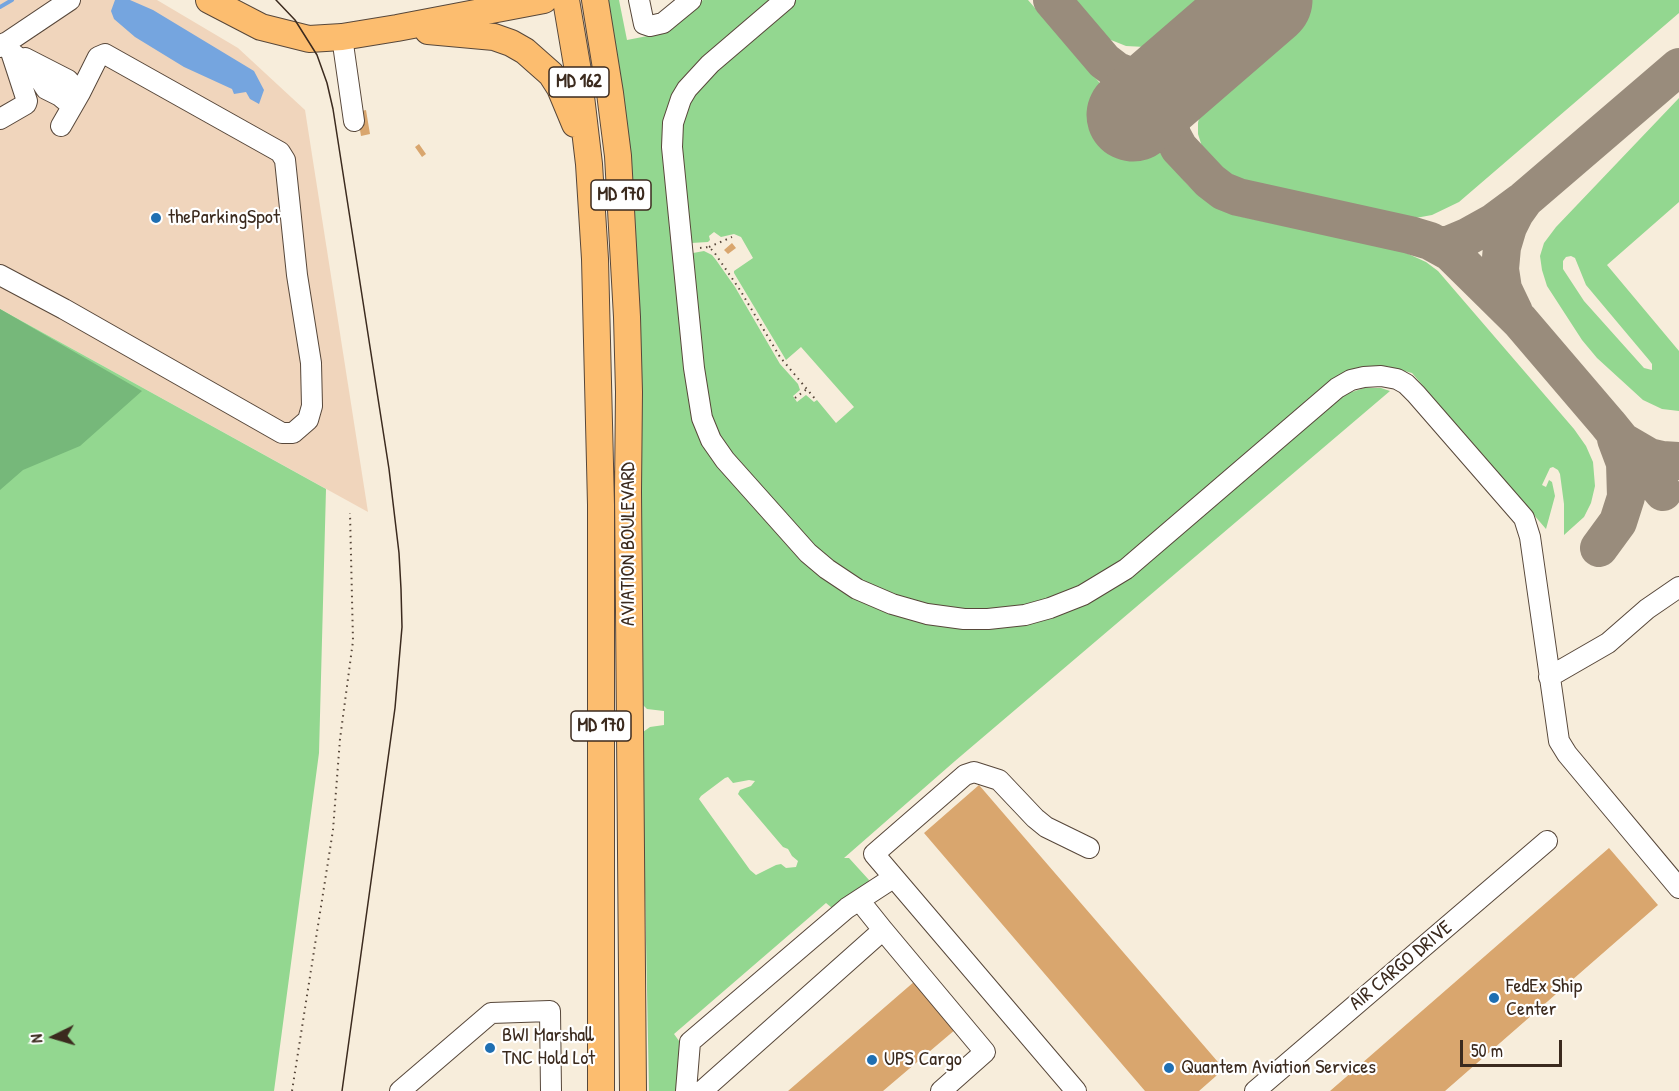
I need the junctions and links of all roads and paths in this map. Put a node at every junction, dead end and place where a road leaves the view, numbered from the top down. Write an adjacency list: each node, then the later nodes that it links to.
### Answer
1 (70, 0): 12 (street)
2 (209, 0): 11 (main road, MD 170)
3 (455, 0): 10 (main road)
4 (544, 0): 10 (main road, MD 170)
5 (566, 0): 17 (main road, AVIATION BOULEVARD / MD 162)
6 (595, 0): 38 (main road, AVIATION BOULEVARD / MD 170)
7 (639, 0): 8 (street)
8 (691, 0)
9 (784, 0): 20 (street)
10 (398, 28): 11 (main road, MD 170); 17 (main road, MD 170)
11 (342, 37): 15 (street)
12 (5, 47): 13 (street); 14 (street)
13 (76, 100): 16 (street); 21 (street)
14 (0, 119)
15 (354, 121)
16 (60, 126)
17 (589, 164): 37 (main road, AVIATION BOULEVARD / MD 170)
18 (732, 237): 19 (path)
19 (709, 247): 20 (path); 22 (path)
20 (682, 250): 27 (street)
21 (0, 275)
22 (807, 389): 23 (path); 24 (path)
23 (795, 398)
24 (816, 399)
25 (350, 513): 34 (path)
26 (1679, 587): 27 (street)
27 (1549, 677): 31 (street)
28 (1547, 842): 43 (street, AIR CARGO DRIVE)
29 (1089, 848): 30 (street)
30 (893, 878): 32 (street); 42 (street)
31 (1679, 888)
32 (859, 900): 33 (street); 39 (street)
33 (883, 930): 40 (street); 41 (street)
34 (292, 1091)
35 (400, 1091): 36 (street)
36 (551, 1091)
37 (601, 1091)
38 (633, 1091)
39 (686, 1091)
40 (702, 1091)
41 (941, 1091)
42 (1076, 1091)
43 (1255, 1091)

